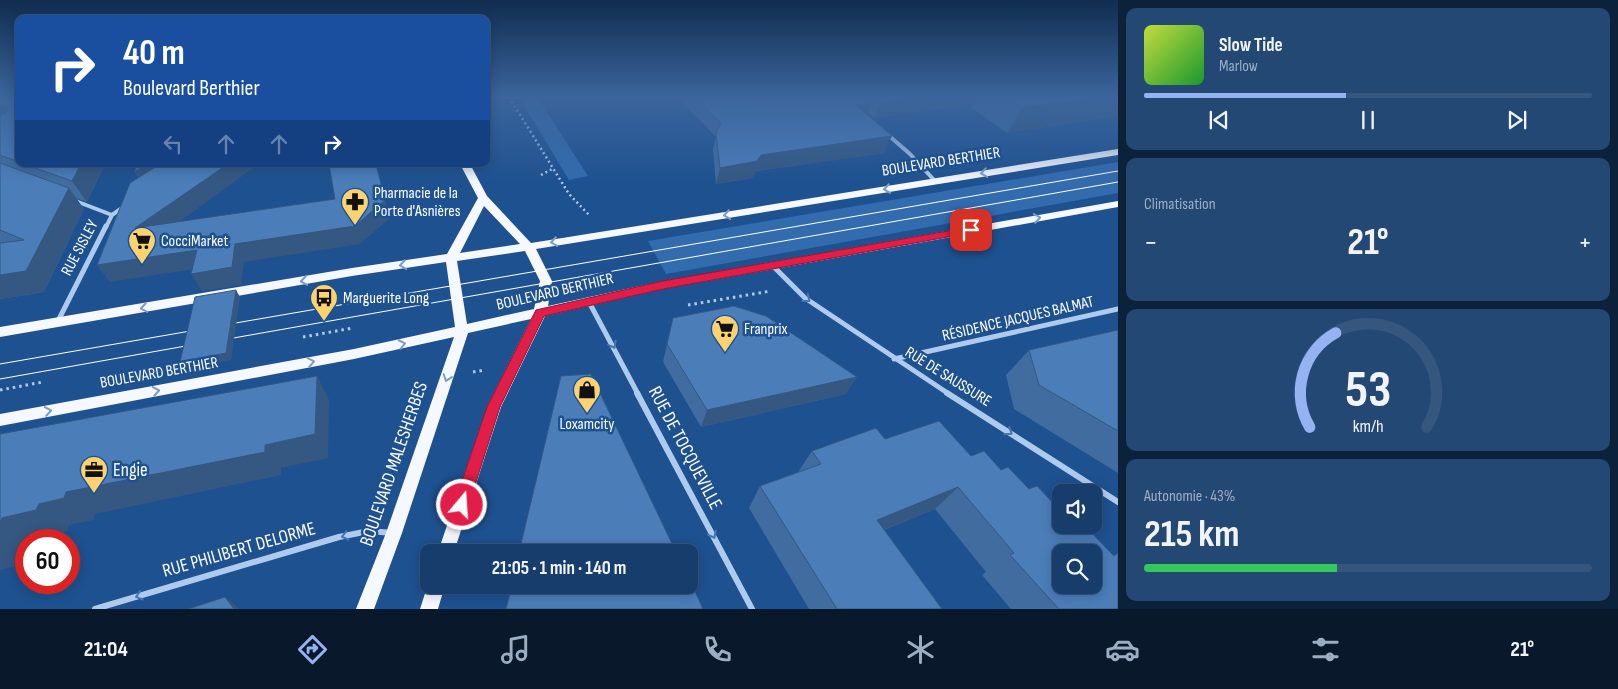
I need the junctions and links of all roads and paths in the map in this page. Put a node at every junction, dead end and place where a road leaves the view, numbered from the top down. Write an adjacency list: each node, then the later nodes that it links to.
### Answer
1 (527, 125): 5 (path)
2 (884, 131): 7 (street)
3 (1118, 152): 7 (main road, BOULEVARD BERTHIER, one-way to 7)
4 (467, 167): 8 (main road)
5 (554, 168): 6 (path); 13 (path)
6 (541, 175)
7 (935, 181): 14 (main road, BOULEVARD BERTHIER, one-way to 14)
8 (483, 198): 14 (main road); 15 (main road)
9 (71, 199): 12 (street)
10 (128, 204): 12 (street, RUE SISLEY)
11 (1118, 204): 16 (main road, BOULEVARD BERTHIER, one-way to 11)
12 (112, 214): 22 (street, RUE SISLEY)
13 (592, 218)
14 (528, 246): 15 (main road, BOULEVARD BERTHIER); 21 (main road)
15 (451, 258): 22 (main road, BOULEVARD BERTHIER, one-way to 22); 25 (main road)
16 (772, 265): 17 (street, RUE DE SAUSSURE); 18 (main road, BOULEVARD BERTHIER)
17 (793, 287): 19 (path); 27 (street, RUE DE SAUSSURE, one-way to 27)
18 (589, 302): 21 (main road, BOULEVARD BERTHIER); 38 (street, RUE DE TOCQUEVILLE, one-way to 38)
19 (678, 307)
20 (1118, 309): 27 (street, RÉSIDENCE JACQUES BALMAT)
21 (540, 313): 25 (main road, BOULEVARD BERTHIER); 33 (main road)
22 (57, 323): 24 (main road, BOULEVARD BERTHIER)
23 (353, 328): 26 (path)
24 (0, 332)
25 (462, 332): 30 (main road, BOULEVARD BERTHIER, one-way to 25); 32 (main road, BOULEVARD MALESHERBES, one-way to 32)
26 (302, 337)
27 (894, 360): 31 (street, RUE DE SAUSSURE, one-way to 31)
28 (42, 382): 29 (path)
29 (0, 390)
30 (0, 420)
31 (1118, 502)
32 (394, 533): 35 (street, RUE PHILIBERT DELORME, one-way to 35); 36 (main road, BOULEVARD MALESHERBES)
33 (449, 544)
34 (433, 594): 37 (main road)
35 (95, 609)
36 (365, 609)
37 (429, 609)
38 (752, 609)

